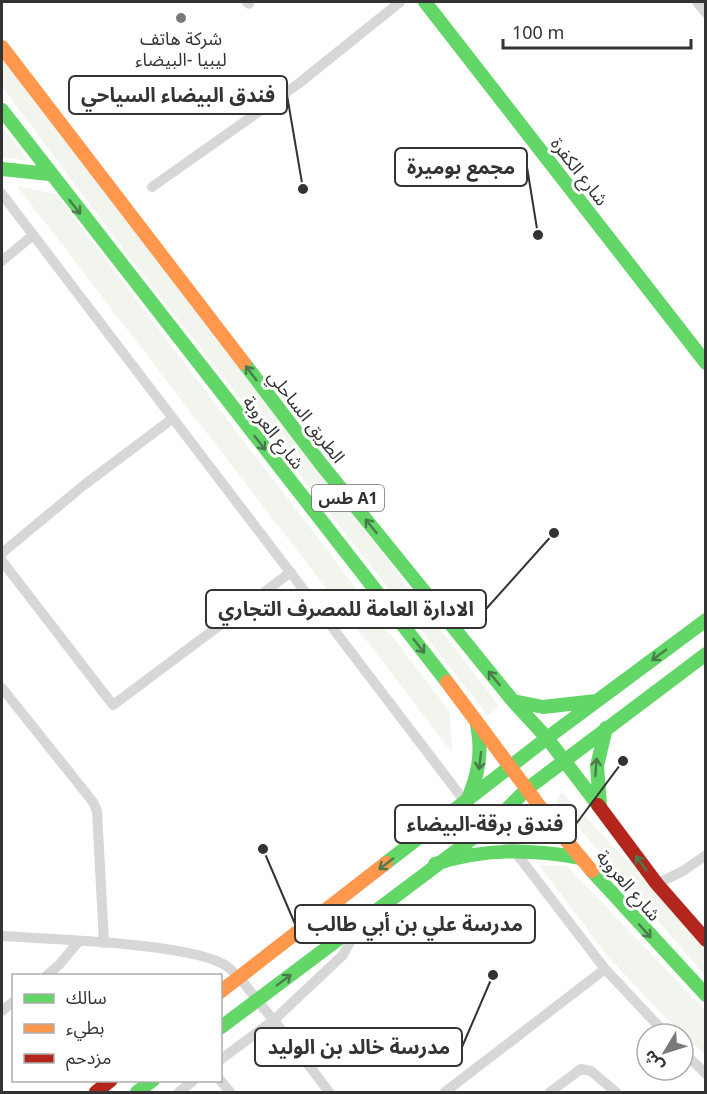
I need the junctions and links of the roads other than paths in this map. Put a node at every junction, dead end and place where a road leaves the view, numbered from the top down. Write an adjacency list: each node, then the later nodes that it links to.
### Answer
1 (400, 2): 9 (street)
2 (425, 2): 13 (main road, شارع الكفرة)
3 (697, 2): 4 (street)
4 (705, 13)
5 (2, 47): 21 (main road, الطريق الساحلي / طس A1, one-way to 5)
6 (2, 110): 8 (main road, شارع العروبة / طس A1)
7 (2, 169): 8 (main road)
8 (49, 174): 23 (main road, شارع العروبة / طس A1, one-way to 23)
9 (152, 187)
10 (2, 194): 11 (street)
11 (33, 235): 12 (street); 14 (street)
12 (2, 261)
13 (705, 363)
14 (172, 419): 15 (street); 17 (street)
15 (2, 553)
16 (2, 561): 17 (street)
17 (291, 572): 29 (street)
18 (705, 620): 22 (main road, one-way to 22)
19 (705, 654): 24 (main road)
20 (2, 688): 41 (street)
21 (513, 701): 22 (main road); 25 (main road, الطريق الساحلي / طس A1)
22 (596, 701): 25 (main road)
23 (475, 718): 27 (main road, شارع العروبة / طس A1); 29 (main road, one-way to 29)
24 (606, 728): 26 (main road); 30 (main road, one-way to 24)
25 (547, 738): 26 (main road, الطريق الساحلي / طس A1); 27 (main road)
26 (564, 761): 28 (main road); 30 (main road, الطريق الساحلي / طس A1)
27 (511, 767): 28 (main road, شارع العروبة / طس A1); 29 (main road)
28 (527, 789): 31 (main road); 34 (main road, شارع العروبة / طس A1)
29 (466, 803): 44 (main road, one-way to 44)
30 (600, 806): 36 (main road, الطريق الساحلي / طس A1, one-way to 30)
31 (493, 823): 32 (street); 35 (main road)
32 (514, 849): 34 (main road); 35 (main road); 42 (street)
33 (705, 855): 36 (street)
34 (581, 858): 46 (main road, شارع العروبة / طس A1, one-way to 46)
35 (435, 864): 37 (main road)
36 (657, 885): 39 (main road, الطريق الساحلي / طس A1)
37 (350, 929): 47 (main road, one-way to 37); 48 (street)
38 (2, 936): 40 (street)
39 (705, 940)
40 (79, 941): 41 (street); 43 (street)
41 (104, 943): 44 (street)
42 (605, 969): 49 (street); 59 (street)
43 (47, 974)
44 (239, 977): 45 (main road); 47 (street)
45 (222, 990)
46 (705, 995)
47 (257, 1000): 48 (street); 50 (main road)
48 (274, 1020): 51 (street); 58 (street)
49 (655, 1022)
50 (222, 1026)
51 (222, 1059)
52 (108, 1082): 55 (main road)
53 (150, 1082): 56 (main road)
54 (192, 1082): 57 (street)
55 (96, 1092)
56 (137, 1092)
57 (179, 1092)
58 (329, 1092)
59 (445, 1092)
60 (550, 1092): 61 (street)
61 (616, 1092)

